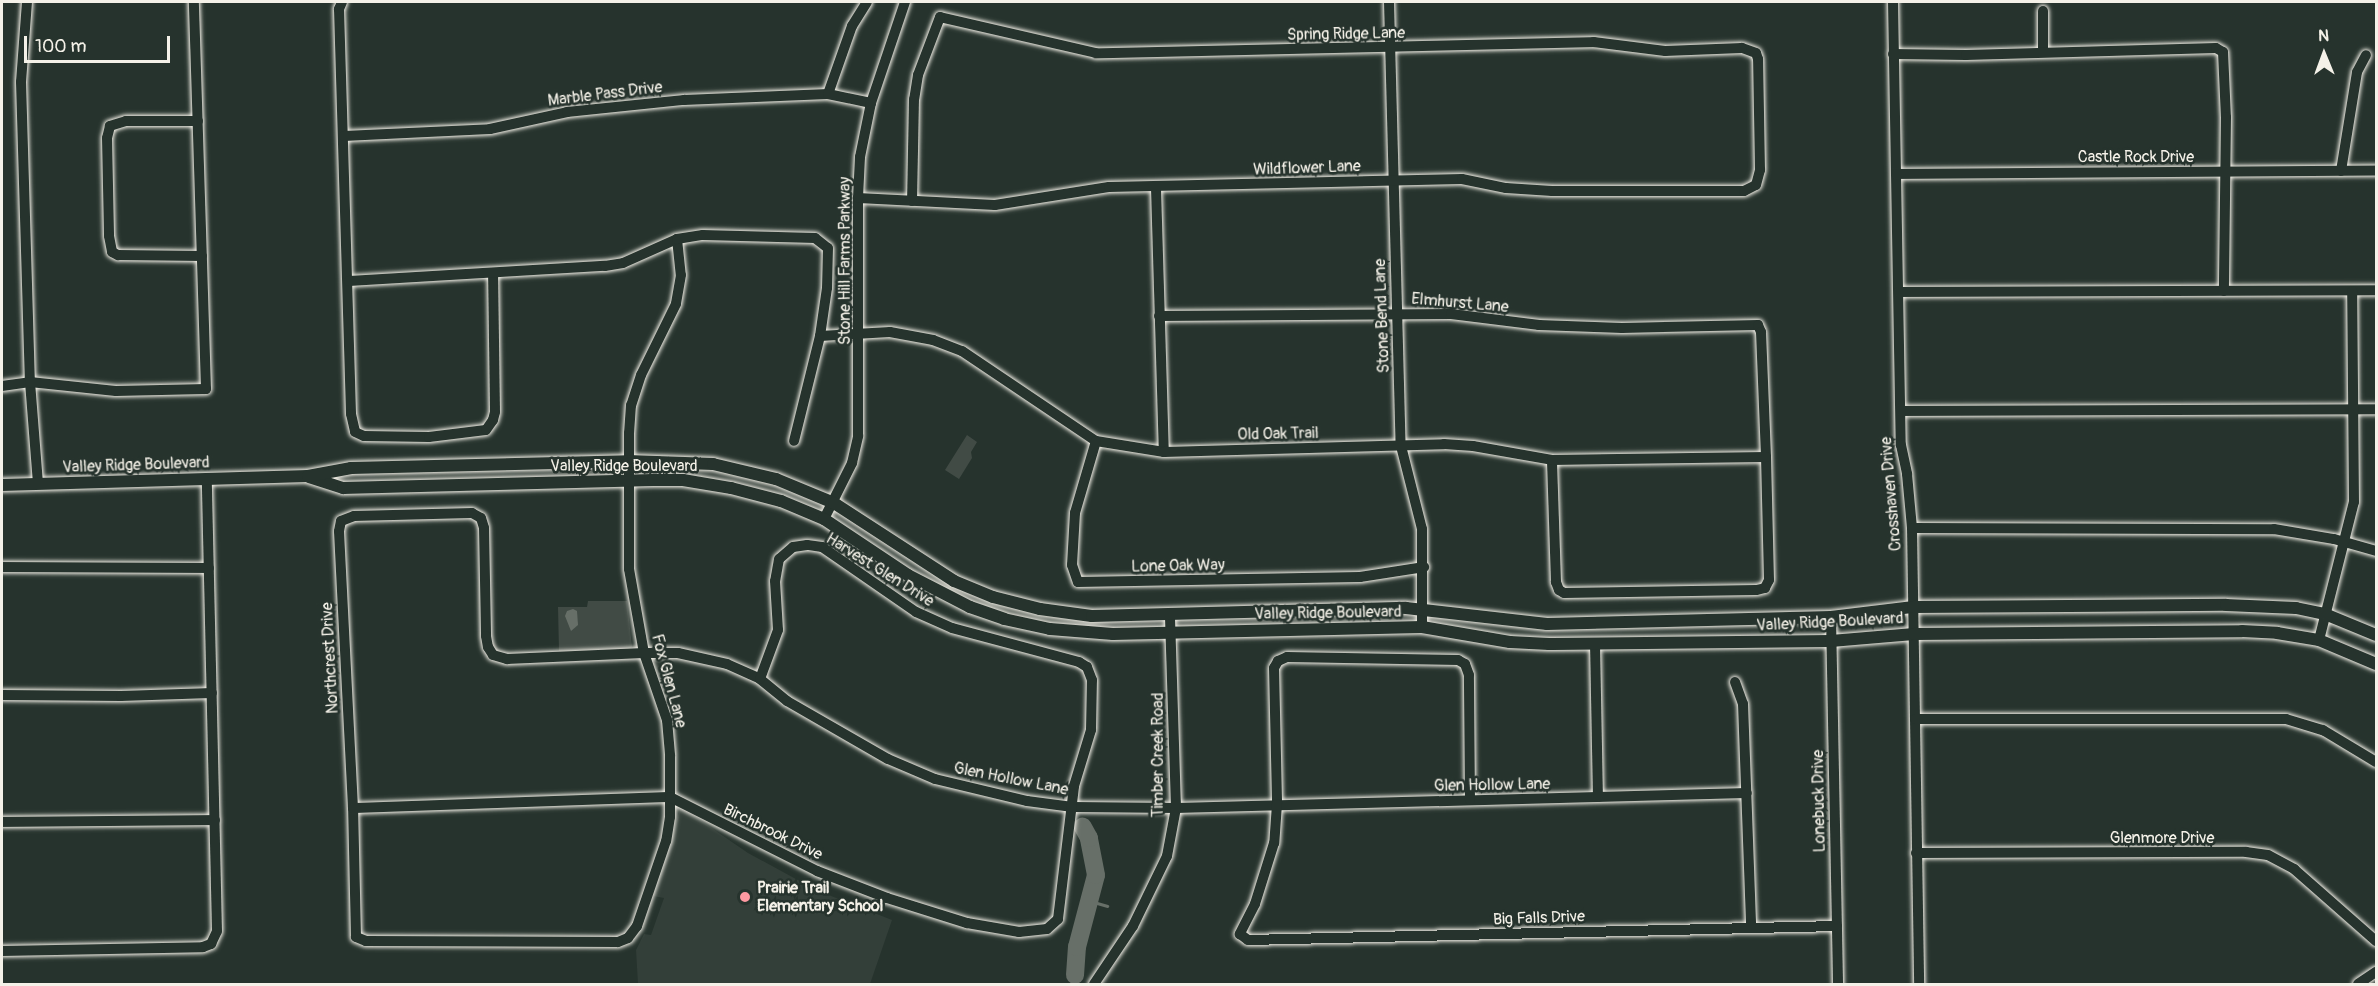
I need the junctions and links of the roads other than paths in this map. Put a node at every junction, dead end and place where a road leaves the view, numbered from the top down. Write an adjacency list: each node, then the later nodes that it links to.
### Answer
1 (27, 2): 38 (street)
2 (195, 2): 15 (street)
3 (342, 2): 16 (street)
4 (867, 2): 13 (street)
5 (905, 2): 14 (street, Stone Hill Farms Parkway)
6 (1389, 2): 9 (street, Stone Bend Lane)
7 (1893, 2): 11 (street, Crosshaven Drive)
8 (2043, 11): 10 (street)
9 (1390, 48): 21 (street, Stone Bend Lane); 22 (street, Spring Ridge Lane); 25 (street, Spring Ridge Lane)
10 (2043, 51): 11 (street); 19 (street)
11 (1893, 54): 20 (street, Crosshaven Drive)
12 (2366, 55): 17 (street)
13 (828, 94): 14 (street, Marble Pass Drive); 16 (street, Marble Pass Drive)
14 (871, 103): 24 (street, Stone Hill Farms Parkway)
15 (198, 121): 27 (street); 27 (street)
16 (344, 136): 29 (street)
17 (2341, 171): 18 (street, Castle Rock Drive); 19 (street, Castle Rock Drive)
18 (2376, 171)
19 (2225, 172): 20 (street, Castle Rock Drive); 31 (street)
20 (1896, 174): 33 (street, Crosshaven Drive)
21 (1393, 180): 22 (street, Wildflower Lane); 23 (street, Wildflower Lane); 34 (street, Stone Bend Lane)
22 (1756, 185)
23 (1156, 188): 25 (street, Wildflower Lane); 35 (street)
24 (858, 198): 25 (street, Wildflower Lane); 36 (street, Stone Hill Farms Parkway)
25 (912, 201)
26 (677, 239): 28 (street); 37 (street); 49 (street, Fox Glen Lane)
27 (202, 256): 38 (street)
28 (493, 273): 29 (street); 29 (street)
29 (349, 281)
30 (2376, 290): 32 (street)
31 (2224, 291): 32 (street); 33 (street)
32 (2352, 291): 40 (street)
33 (1899, 292): 42 (street, Crosshaven Drive)
34 (1396, 313): 35 (street, Elmhurst Lane); 45 (street, Stone Bend Lane); 47 (street, Elmhurst Lane)
35 (1159, 316): 46 (street)
36 (859, 334): 37 (street, Old Oak Trail); 44 (street, Old Oak Trail); 55 (street, Stone Hill Farms Parkway)
37 (820, 336): 43 (street)
38 (30, 382): 39 (street); 53 (street)
39 (2, 386)
40 (2354, 409): 41 (street); 42 (street); 58 (street)
41 (2376, 409)
42 (1901, 411): 57 (street, Crosshaven Drive)
43 (794, 441)
44 (1096, 441): 46 (street, Old Oak Trail); 61 (street, Lone Oak Way)
45 (1401, 446): 46 (street, Old Oak Trail); 48 (street, Old Oak Trail); 61 (street, Stone Bend Lane)
46 (1164, 452)
47 (1766, 457): 48 (street, Old Oak Trail); 48 (street)
48 (1552, 460)
49 (628, 461): 50 (main road, Valley Ridge Boulevard); 52 (street, Fox Glen Lane); 55 (main road, Valley Ridge Boulevard)
50 (308, 476): 51 (main road, Valley Ridge Boulevard); 52 (main road, Valley Ridge Boulevard)
51 (207, 479): 53 (main road, Valley Ridge Boulevard); 62 (street)
52 (627, 480): 56 (main road, Valley Ridge Boulevard); 76 (street, Fox Glen Lane)
53 (38, 484): 54 (main road, Valley Ridge Boulevard)
54 (2, 485)
55 (834, 502): 56 (street, Stone Hill Farms Parkway); 66 (main road, Valley Ridge Boulevard)
56 (824, 519): 70 (main road, Valley Ridge Boulevard)
57 (1912, 528): 58 (street); 64 (street, Crosshaven Drive)
58 (2345, 541): 59 (street); 67 (street)
59 (2376, 551)
60 (2, 567): 62 (street)
61 (1424, 567): 65 (street, Stone Bend Lane)
62 (209, 568): 80 (street)
63 (484, 573): 76 (street, Glen Hollow Lane); 90 (street, Northcrest Drive)
64 (1913, 607): 67 (main road, Valley Ridge Boulevard); 68 (main road, Valley Ridge Boulevard); 71 (street, Crosshaven Drive)
65 (1423, 609): 66 (main road, Valley Ridge Boulevard); 68 (main road, Valley Ridge Boulevard); 69 (street, Stone Bend Lane)
66 (1170, 614): 70 (street, Timber Creek Road)
67 (2325, 614): 72 (main road, Valley Ridge Boulevard); 73 (street)
68 (1831, 617): 74 (street, Lonebuck Drive)
69 (1422, 627): 70 (main road, Valley Ridge Boulevard); 75 (main road, Valley Ridge Boulevard)
70 (1170, 633): 91 (street, Timber Creek Road)
71 (1914, 634): 73 (main road, Valley Ridge Boulevard); 74 (main road, Valley Ridge Boulevard); 82 (street, Crosshaven Drive)
72 (2376, 635)
73 (2319, 640): 77 (main road, Valley Ridge Boulevard)
74 (1831, 641): 75 (main road, Valley Ridge Boulevard); 95 (street, Lonebuck Drive)
75 (1595, 644): 86 (street)
76 (644, 653): 78 (street, Glen Hollow Lane); 85 (street, Fox Glen Lane)
77 (2376, 664)
78 (760, 680): 89 (street, Glen Hollow Lane); 89 (street, Harvest Glen Drive)
79 (1735, 682): 84 (street)
80 (212, 693): 81 (street); 92 (street)
81 (2, 695)
82 (1915, 718): 83 (street); 94 (street, Crosshaven Drive)
83 (2376, 762)
84 (1747, 793): 86 (street, Glen Hollow Lane); 96 (street)
85 (669, 797): 89 (street, Birchbrook Drive); 90 (street, Birchbrook Drive); 97 (street, Fox Glen Lane)
86 (1598, 797): 87 (street, Glen Hollow Lane)
87 (1470, 800): 88 (street, Glen Hollow Lane); 88 (street)
88 (1277, 804): 91 (street, Glen Hollow Lane); 96 (street, Big Falls Drive)
89 (1073, 807): 91 (street, Glen Hollow Lane)
90 (353, 808): 97 (street, Northcrest Drive)
91 (1176, 808): 101 (street, Timber Creek Road)
92 (215, 820): 93 (street); 99 (street)
93 (2, 822)
94 (1916, 853): 98 (street, Glenmore Drive); 103 (street, Crosshaven Drive)
95 (1836, 926): 96 (street, Big Falls Drive); 102 (street, Lonebuck Drive)
96 (1751, 927)
97 (356, 937)
98 (2376, 941)
99 (2, 951)
100 (2376, 972): 104 (street)
101 (1094, 984)
102 (1838, 984)
103 (1919, 984)
104 (2358, 984)

